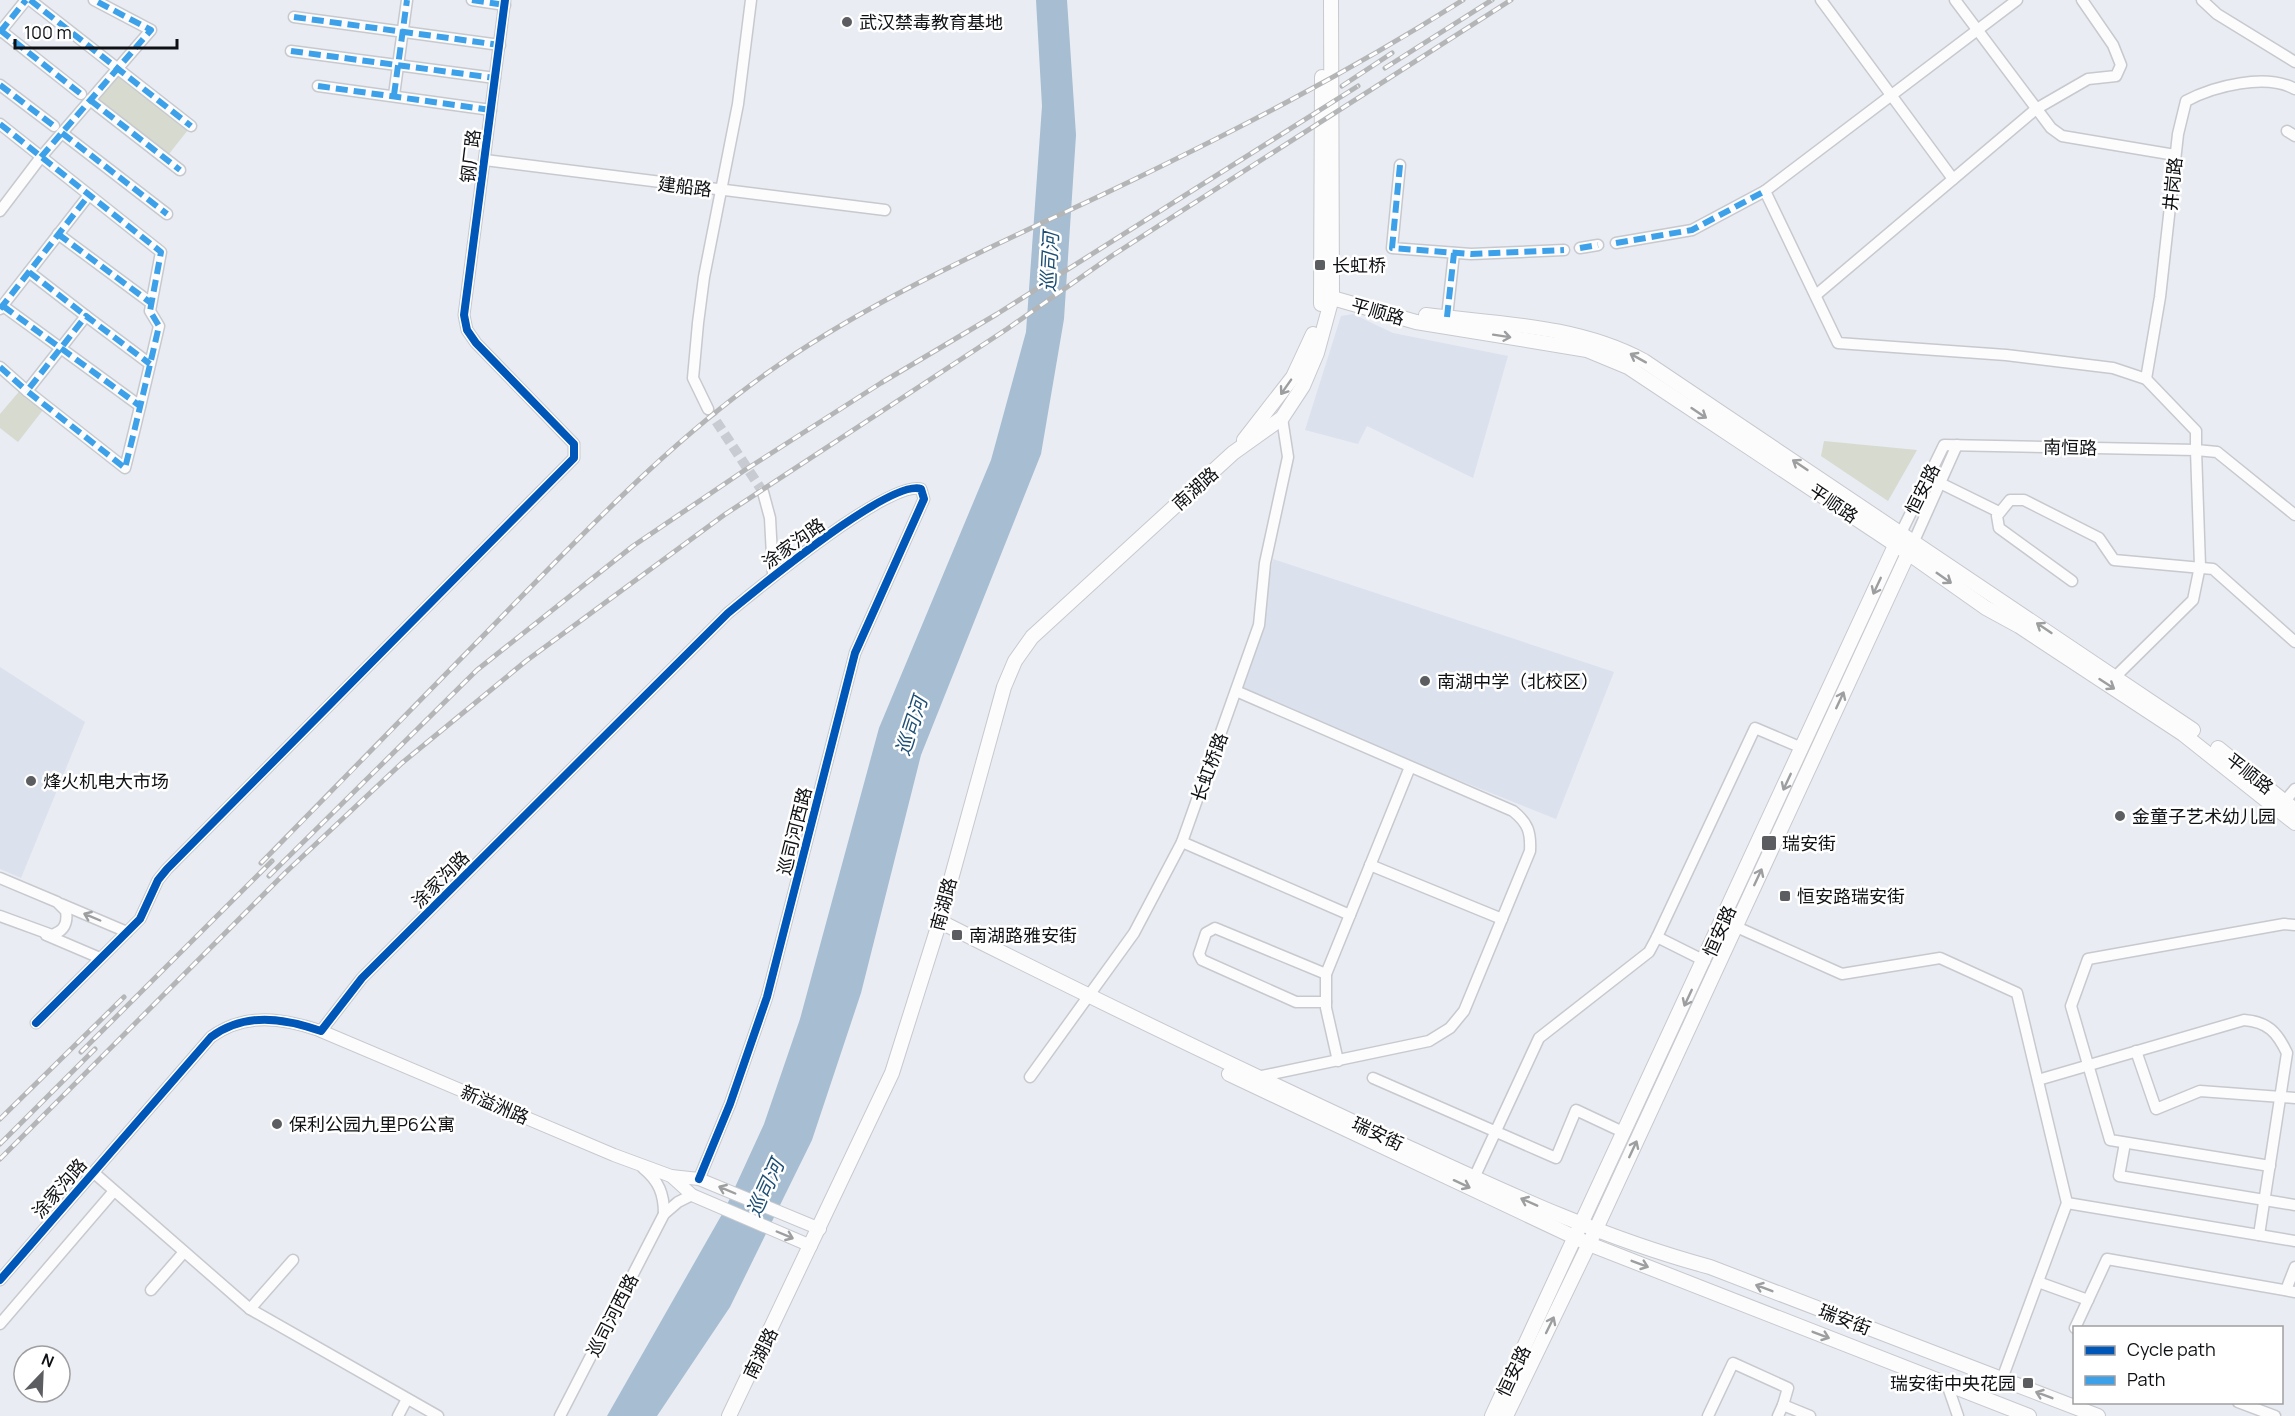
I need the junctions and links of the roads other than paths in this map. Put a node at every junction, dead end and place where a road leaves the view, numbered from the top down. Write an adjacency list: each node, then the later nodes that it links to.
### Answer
1 (28, 0): 17 (street); 22 (street)
2 (94, 0): 22 (street)
3 (406, 0): 16 (street)
4 (472, 0): 13 (street)
5 (751, 0): 41 (street)
6 (1323, 0): 54 (main road, 南湖路)
7 (1331, 0): 54 (main road, 南湖路)
8 (1821, 0): 27 (street)
9 (1955, 0): 15 (street)
10 (2017, 0): 15 (street)
11 (2082, 0): 30 (street)
12 (2202, 0): 20 (street)
13 (505, 2): 18 (street, 钢厂路)
14 (294, 16): 16 (street)
15 (1977, 29): 27 (street); 30 (street)
16 (402, 30): 18 (street); 21 (street)
17 (0, 31): 29 (street)
18 (500, 45): 23 (street, 钢厂路)
19 (291, 51): 21 (street)
20 (2295, 62)
21 (398, 64): 23 (street); 28 (street)
22 (118, 68): 29 (street); 33 (street)
23 (495, 78): 31 (street, 钢厂路)
24 (0, 85): 34 (street)
25 (318, 86): 28 (street)
26 (2295, 89): 35 (street, 井岗路)
27 (1891, 94): 40 (street); 42 (street)
28 (394, 95): 31 (street)
29 (86, 97): 34 (street); 39 (street)
30 (2036, 108): 35 (street); 40 (street)
31 (491, 110): 37 (street, 钢厂路)
32 (0, 124): 36 (street)
33 (191, 126)
34 (58, 130): 36 (street); 46 (street)
35 (2175, 155): 63 (street, 井岗路)
36 (41, 157): 43 (street); 45 (street)
37 (485, 160): 41 (street, 建船路); 100 (street, 钢厂路)
38 (1400, 165): 52 (street)
39 (180, 171)
40 (1953, 179): 55 (street)
41 (720, 190): 44 (street, 建船路); 66 (street)
42 (1765, 191): 48 (street); 55 (street)
43 (89, 195): 47 (street); 56 (street)
44 (885, 210)
45 (0, 212)
46 (167, 214)
47 (58, 234): 53 (street); 56 (street)
48 (1616, 243)
49 (1598, 245): 50 (street)
50 (1580, 248)
51 (1564, 250): 52 (street)
52 (1454, 253): 59 (street)
53 (29, 272): 57 (street); 58 (street)
54 (1327, 293): 59 (main road, 平顺路); 67 (main road, 南湖路); 71 (main road, 南湖路, one-way to 71); 77 (main road, 平顺路, one-way to 77)
55 (1816, 295): 63 (street)
56 (151, 303): 61 (street)
57 (1, 308): 60 (street)
58 (86, 316): 60 (street); 61 (street)
59 (1447, 317): 77 (main road, 平顺路, one-way to 59)
60 (61, 348): 64 (street); 65 (street)
61 (150, 364): 65 (street)
62 (0, 367): 64 (street)
63 (2146, 379): 70 (street)
64 (27, 391): 65 (street)
65 (140, 406)
66 (708, 409)
67 (1282, 418): 71 (main road, 南湖路); 84 (street, 长虹桥路)
68 (1944, 445): 69 (street, 南恒路); 77 (street, 恒安路)
69 (1957, 445): 70 (street, 南恒路); 72 (street, 恒安路)
70 (2196, 450): 76 (street, 南恒路); 79 (street)
71 (1233, 453): 99 (main road, 南湖路)
72 (1940, 483): 75 (street); 78 (street, 恒安路)
73 (763, 492): 80 (street)
74 (924, 493): 80 (street, 涂家沟路); 127 (street, 巡司河西路)
75 (1999, 512): 79 (street); 81 (street)
76 (2295, 515)
77 (1899, 539): 78 (main road, 平顺路); 85 (main road, 恒安路, one-way to 85)
78 (1911, 547): 83 (main road, 平顺路, one-way to 78); 89 (main road, 平顺路, one-way to 89); 97 (main road, 恒安路, one-way to 78)
79 (2200, 566): 82 (street); 83 (street)
80 (773, 574): 109 (street, 涂家沟路)
81 (2072, 581)
82 (2295, 642)
83 (2116, 676): 88 (main road, 平顺路)
84 (1236, 690): 86 (street); 90 (street, 长虹桥路)
85 (1802, 748): 97 (main road, 恒安路, one-way to 97); 102 (street)
86 (1410, 767): 91 (street); 96 (street)
87 (2295, 789): 88 (street)
88 (2290, 805)
89 (2295, 823)
90 (1182, 842): 94 (street); 106 (street, 长虹桥路)
91 (1370, 865): 94 (street); 96 (street)
92 (0, 878): 93 (street)
93 (57, 902): 100 (street, one-way to 93); 101 (street)
94 (1350, 915): 105 (street)
95 (0, 916): 101 (street)
96 (1502, 919): 111 (street)
97 (1729, 924): 104 (main road, 恒安路); 116 (street); 135 (main road, 恒安路, one-way to 97)
98 (2295, 925): 112 (street)
99 (938, 926): 106 (main road, 瑞安街); 134 (main road, 南湖路)
100 (127, 932): 103 (street)
101 (43, 934): 103 (street)
102 (1657, 936): 104 (street); 119 (street)
103 (100, 958): 108 (street)
104 (1705, 961): 120 (main road, 恒安路, one-way to 120)
105 (1326, 974): 107 (street); 107 (street)
106 (1087, 1000): 113 (street, 长虹桥路); 114 (main road, 瑞安街); 135 (main road, 瑞安街, one-way to 135)
107 (1326, 1002): 111 (street)
108 (36, 1023)
109 (321, 1031): 122 (street, 新溢洲路); 124 (street, 涂家沟路)
110 (2136, 1051): 112 (street); 117 (street); 117 (street)
111 (1338, 1061): 114 (street)
112 (2088, 1065): 116 (street); 121 (street)
113 (1030, 1077)
114 (1256, 1077): 126 (main road, 瑞安街)
115 (1373, 1077): 119 (street)
116 (2038, 1080): 131 (street)
117 (2280, 1096): 118 (street); 123 (street)
118 (2295, 1098)
119 (1496, 1131): 120 (street); 126 (street)
120 (1625, 1133): 135 (main road, 恒安路)
121 (2125, 1143): 123 (street); 130 (street)
122 (639, 1164): 125 (street, 新溢洲路); 133 (street)
123 (2270, 1166): 130 (street)
124 (93, 1173): 128 (street); 142 (street, 涂家沟路)
125 (671, 1176): 127 (street); 129 (street)
126 (1474, 1178): 135 (main road, 瑞安街, one-way to 126)
127 (699, 1179): 134 (street, one-way to 127)
128 (114, 1191): 139 (street); 148 (street)
129 (692, 1195): 133 (street); 138 (street, one-way to 138)
130 (2264, 1200): 132 (street); 136 (street)
131 (2067, 1203): 136 (street); 143 (street)
132 (2295, 1205)
133 (664, 1214): 158 (street, 巡司河西路)
134 (820, 1229): 138 (main road, 南湖路)
135 (1586, 1235): 150 (main road, 瑞安街, one-way to 135); 151 (main road, 瑞安街, one-way to 151); 160 (main road, 恒安路); 161 (main road, 恒安路, one-way to 135)
136 (2259, 1235): 137 (street)
137 (2295, 1241)
138 (811, 1246): 159 (main road, 南湖路)
139 (184, 1252): 144 (street); 147 (street)
140 (293, 1260): 147 (street)
141 (2295, 1267): 145 (street)
142 (0, 1280)
143 (2038, 1282): 146 (street); 150 (street)
144 (151, 1290)
145 (2291, 1291): 146 (street)
146 (2088, 1300): 149 (street)
147 (250, 1309): 152 (street)
148 (0, 1324)
149 (2076, 1326)
150 (2002, 1378): 166 (main road, 瑞安街, one-way to 150)
151 (1947, 1384): 155 (main road, 瑞安街); 165 (street)
152 (407, 1399): 156 (street); 157 (street)
153 (2243, 1404): 167 (street)
154 (1783, 1405): 162 (street); 163 (street); 164 (street)
155 (2018, 1414)
156 (398, 1416)
157 (438, 1416)
158 (560, 1416)
159 (729, 1416)
160 (1492, 1416)
161 (1506, 1416)
162 (1708, 1416)
163 (1778, 1416)
164 (1810, 1416)
165 (1958, 1416)
166 (2098, 1416)
167 (2275, 1416)

